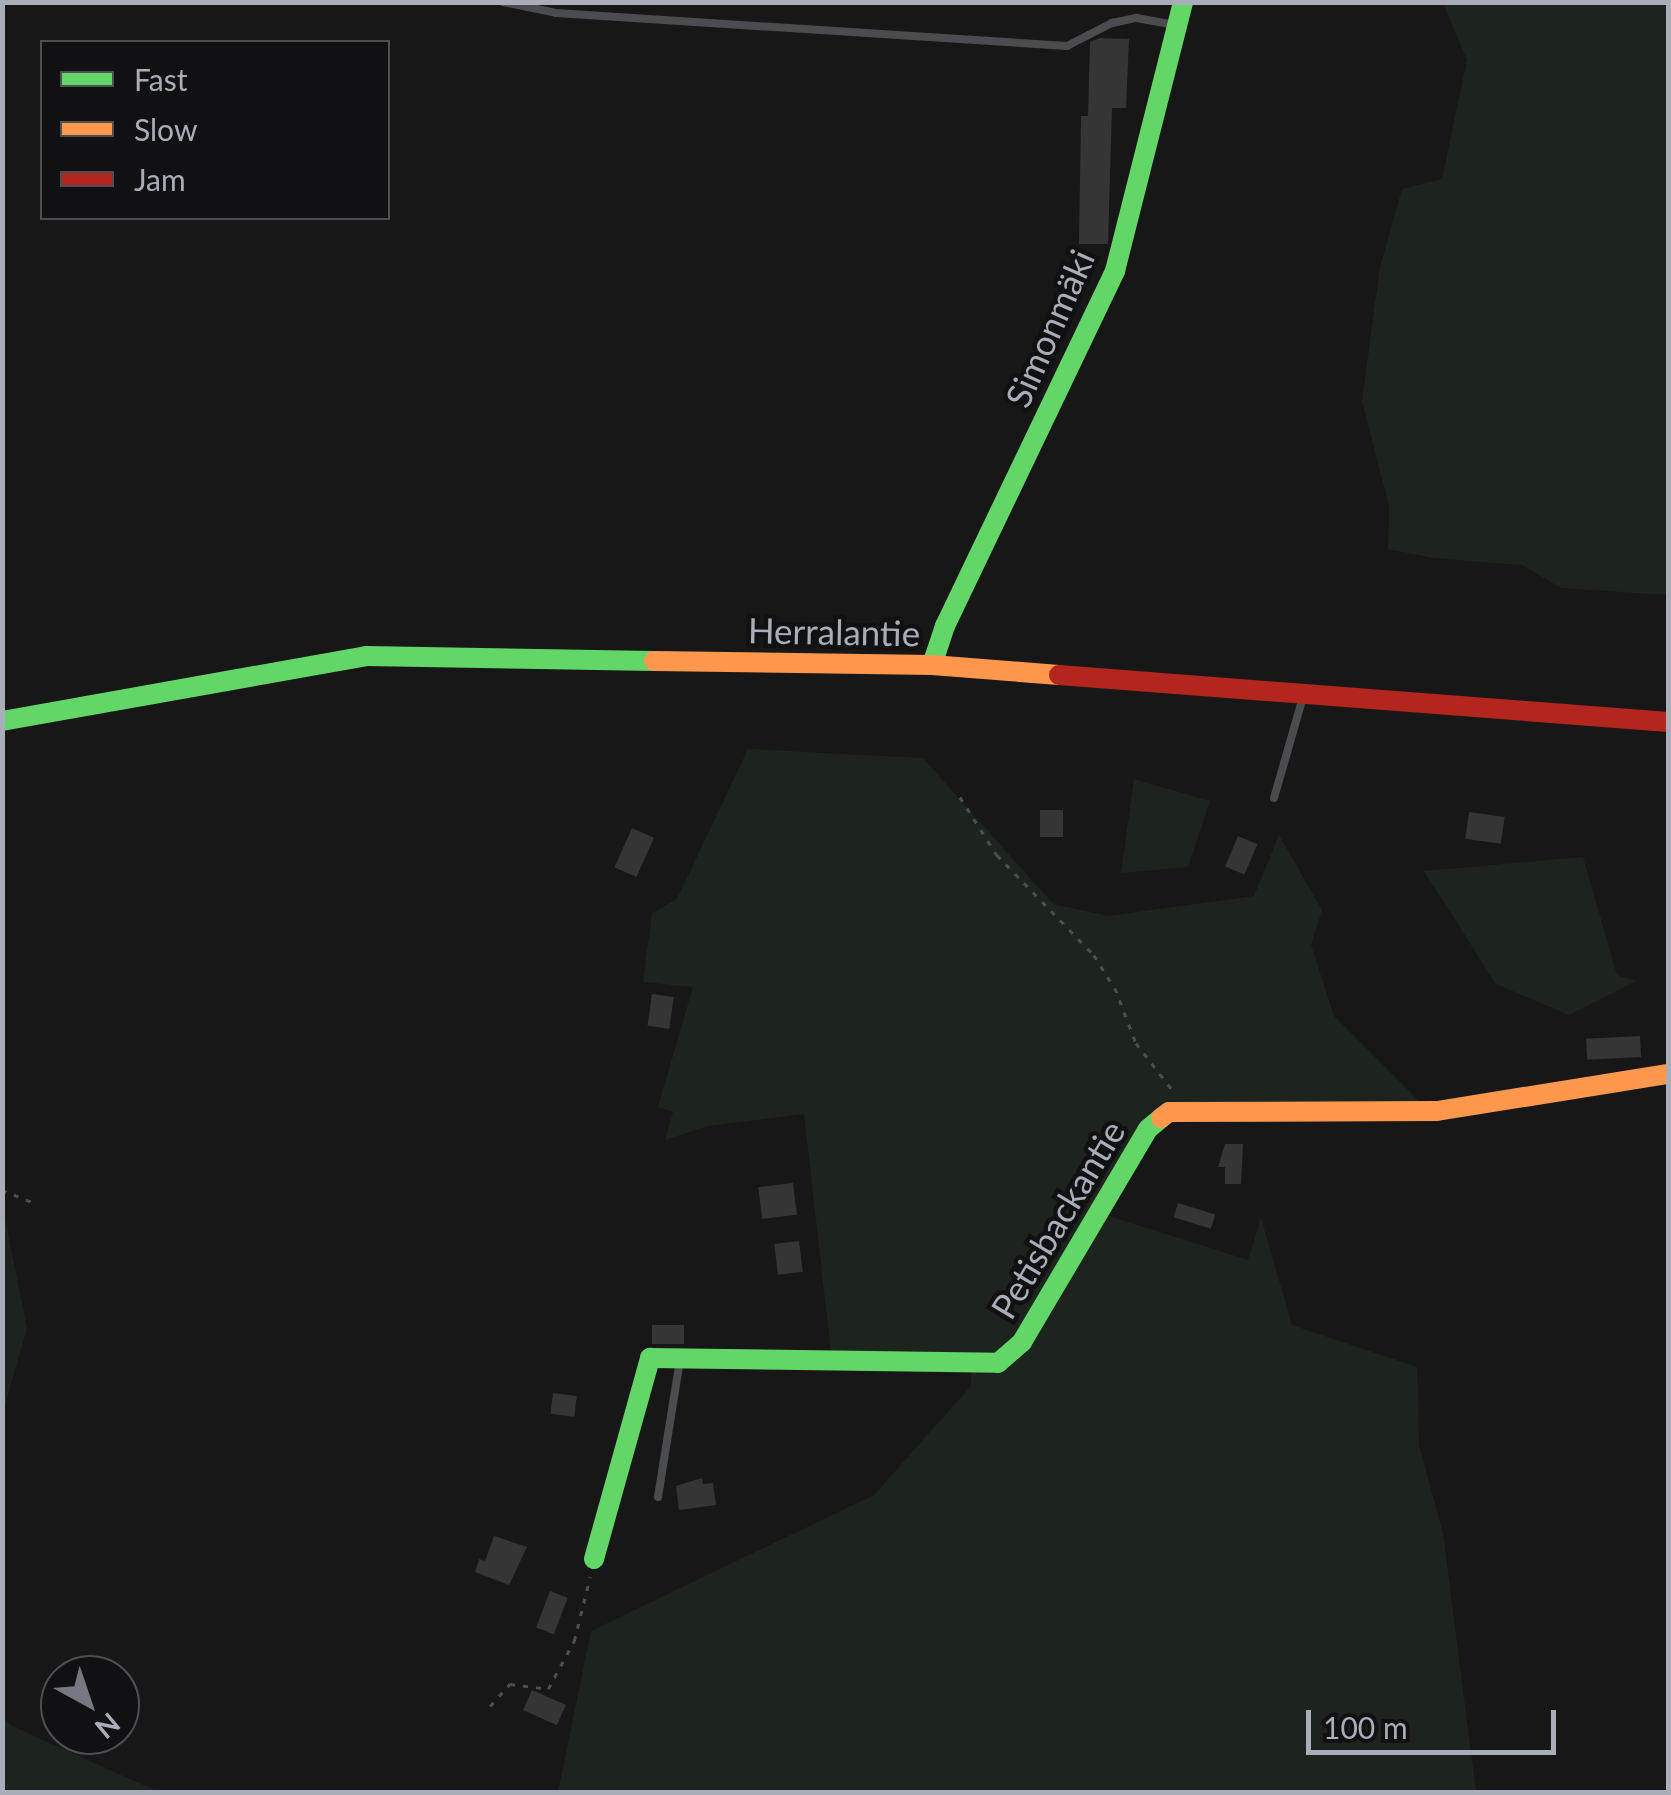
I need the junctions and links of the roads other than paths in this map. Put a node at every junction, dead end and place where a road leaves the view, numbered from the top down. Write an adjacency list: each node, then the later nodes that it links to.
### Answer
1 (503, 2): 3 (lane)
2 (1183, 2): 3 (street, Simonmäki)
3 (1177, 26): 4 (street, Simonmäki)
4 (932, 665): 5 (street, Herralantie); 6 (street, Herralantie)
5 (1304, 693): 7 (street, Herralantie); 8 (lane)
6 (2, 722)
7 (1668, 722)
8 (1274, 798)
9 (1668, 1074): 10 (street, Petisbackantie)
10 (680, 1360): 11 (lane); 12 (street, Petisbackantie)
11 (658, 1497)
12 (594, 1559)

